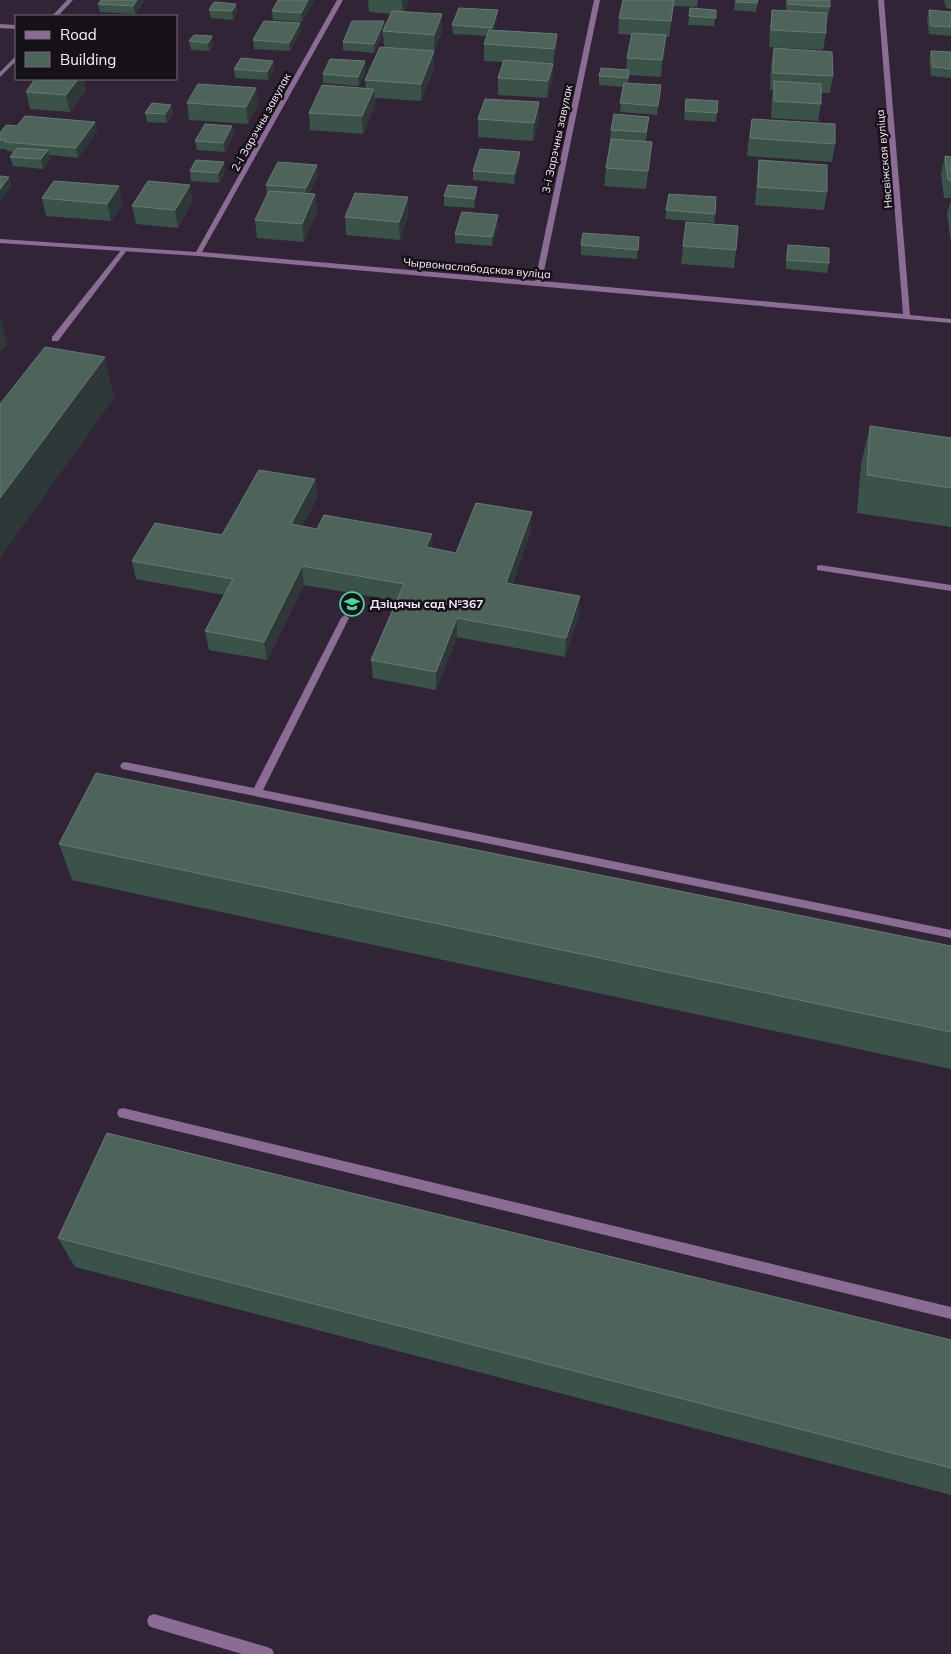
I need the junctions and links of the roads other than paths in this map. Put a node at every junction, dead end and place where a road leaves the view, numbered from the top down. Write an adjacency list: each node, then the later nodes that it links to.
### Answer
1 (70, 0): 5 (street)
2 (340, 0): 12 (street, 2-і Зарэчны завулак)
3 (597, 0): 13 (street, 3-і Зарэчны завулак)
4 (881, 0): 14 (street, Нясвіжская вуліца)
5 (56, 15)
6 (0, 26): 7 (street)
7 (15, 27)
8 (15, 59): 9 (street)
9 (0, 75)
10 (0, 241): 11 (street, Чырвонаслабодская вуліца)
11 (124, 250): 12 (street, Чырвонаслабодская вуліца); 16 (street)
12 (198, 254): 13 (street, Чырвонаслабодская вуліца)
13 (538, 283): 14 (street, Чырвонаслабодская вуліца)
14 (906, 317): 15 (street, Чырвонаслабодская вуліца)
15 (951, 321)
16 (55, 339)
17 (820, 568): 18 (street)
18 (951, 588)
19 (345, 618): 21 (street)
20 (124, 766): 21 (street)
21 (257, 792): 22 (street)
22 (951, 934)
23 (123, 1113): 24 (street)
24 (951, 1313)
25 (154, 1621): 26 (street)
26 (267, 1654)

